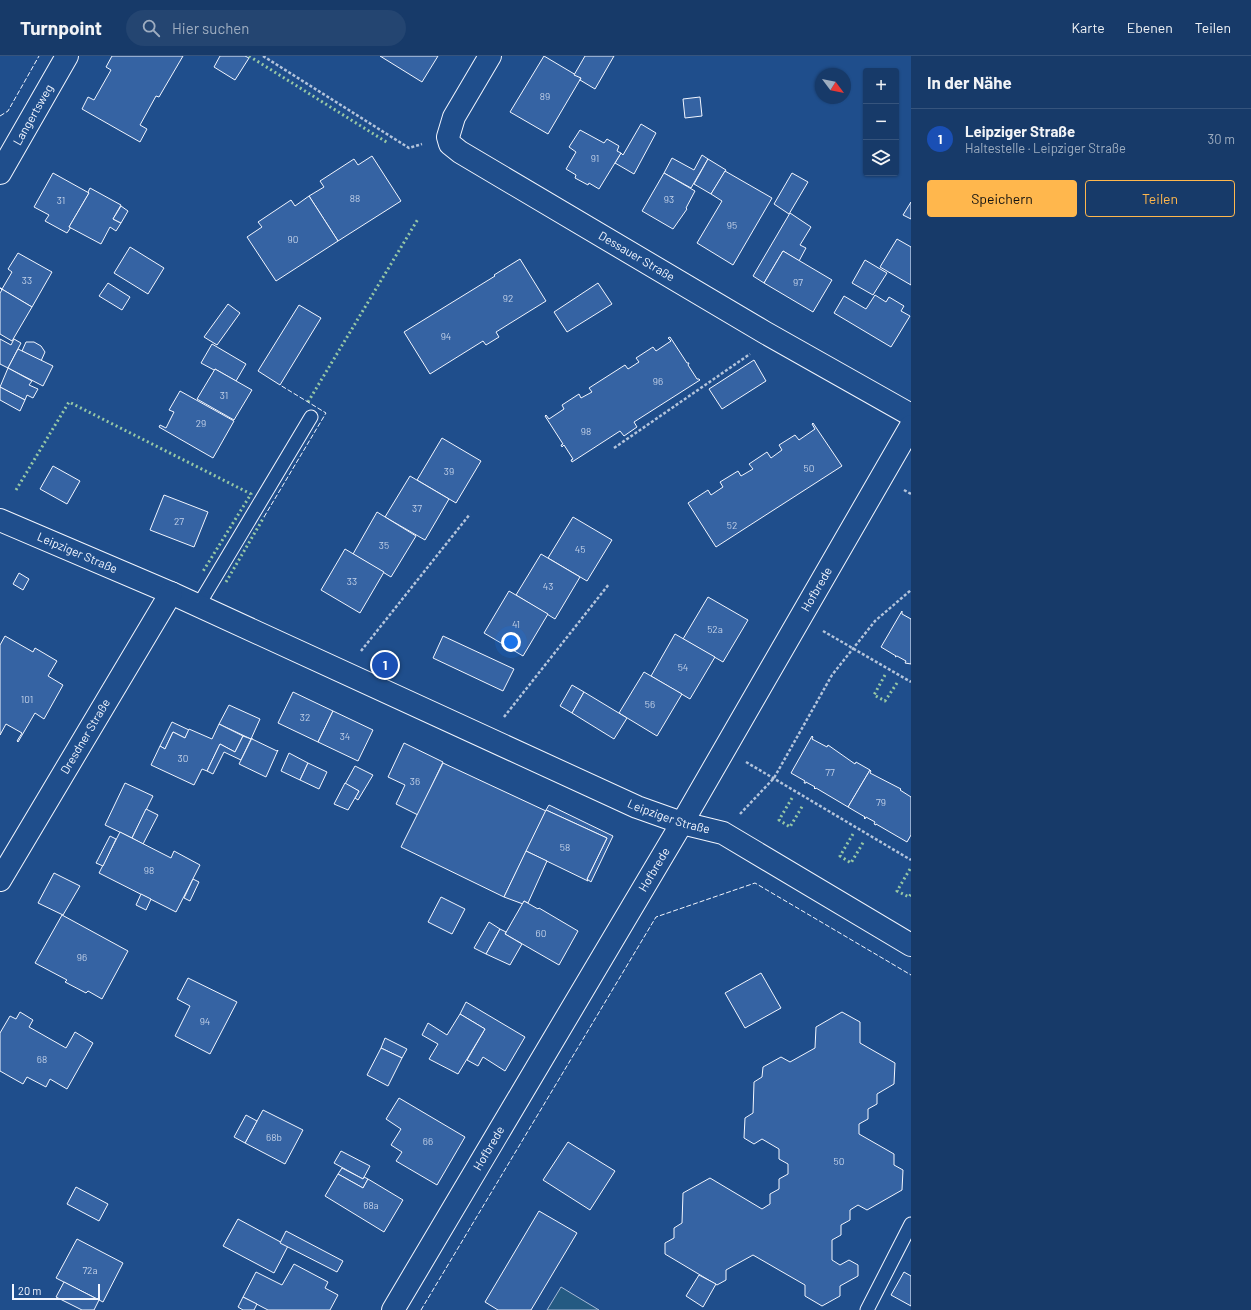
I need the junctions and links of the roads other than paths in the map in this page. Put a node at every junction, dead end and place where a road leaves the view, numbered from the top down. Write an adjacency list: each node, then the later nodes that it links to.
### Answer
1 (67, 56): 3 (street, Langertsweg)
2 (490, 56): 5 (street, Dessauer Straße)
3 (7, 146): 4 (street, Langertsweg)
4 (0, 174)
5 (911, 416)
6 (311, 417): 10 (lane)
7 (911, 426): 11 (street, Hofbrede)
8 (0, 520): 9 (street, Leipziger Straße)
9 (171, 593): 10 (street, Leipziger Straße); 12 (street, Dresdner Straße)
10 (198, 606): 11 (street, Leipziger Straße)
11 (682, 823): 13 (street, Leipziger Straße); 15 (street, Hofbrede)
12 (0, 880)
13 (911, 945)
14 (911, 1224): 16 (lane)
15 (393, 1310)
16 (867, 1310)

